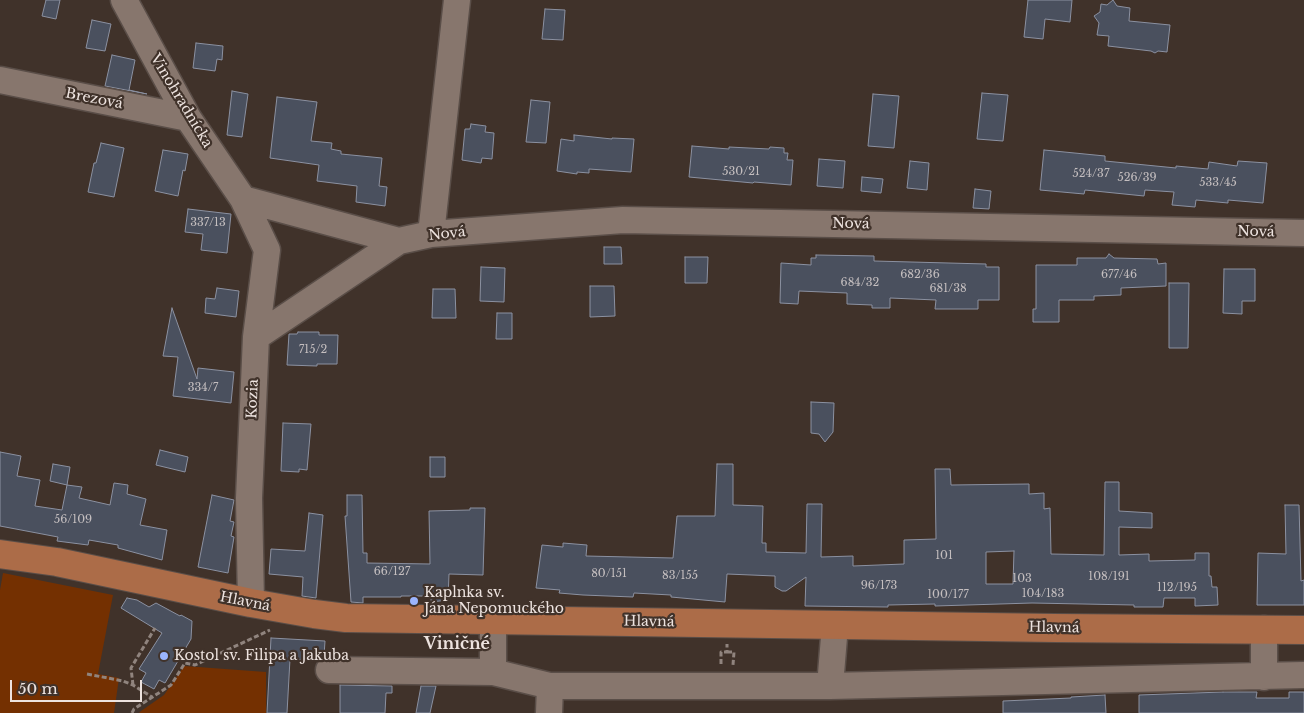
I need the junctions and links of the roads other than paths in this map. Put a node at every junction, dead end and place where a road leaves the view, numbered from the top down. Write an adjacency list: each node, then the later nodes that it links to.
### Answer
1 (124, 0): 4 (street, Vinohradnícka)
2 (457, 0): 7 (street)
3 (0, 80): 4 (street, Brezová)
4 (188, 118): 5 (street, Vinohradnícka)
5 (243, 199): 8 (street, Nová); 9 (street, Kozia)
6 (1304, 233): 7 (street, Nová)
7 (431, 234): 8 (street, Nová)
8 (399, 241): 9 (street, Nová)
9 (256, 337): 11 (street, Kozia)
10 (0, 554): 11 (main road, Hlavná)
11 (251, 604): 12 (main road, Hlavná)
12 (494, 621): 13 (main road, Hlavná); 17 (street)
13 (835, 625): 14 (main road, Hlavná); 21 (street)
14 (1264, 629): 15 (main road, Hlavná); 19 (street)
15 (1304, 630)
16 (329, 670): 17 (street)
17 (493, 672): 20 (street)
18 (1304, 675): 19 (street)
19 (1264, 677): 21 (street)
20 (550, 686): 21 (street); 22 (street)
21 (830, 686)
22 (549, 713)

